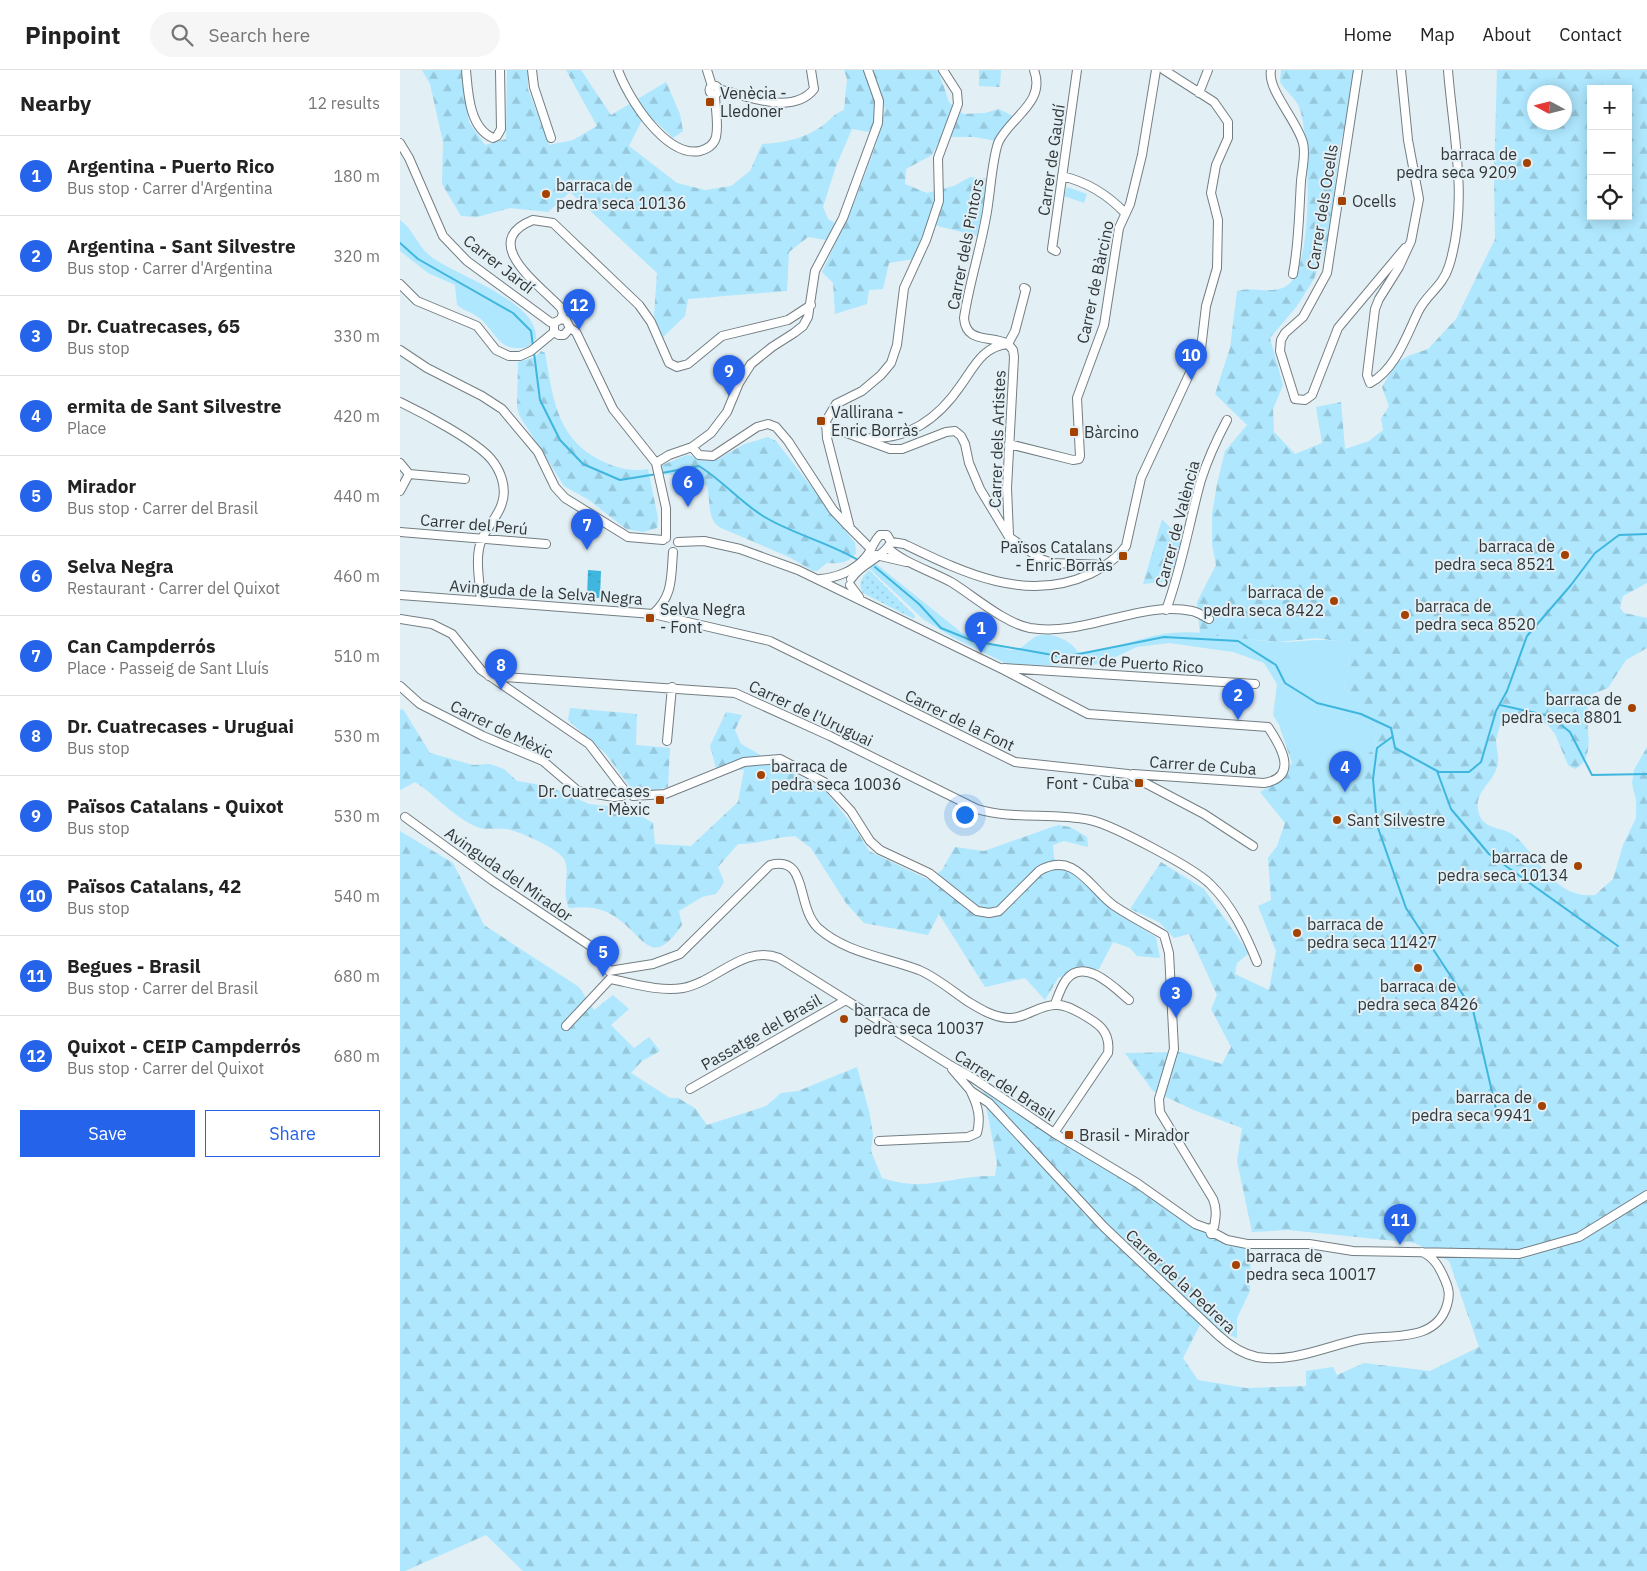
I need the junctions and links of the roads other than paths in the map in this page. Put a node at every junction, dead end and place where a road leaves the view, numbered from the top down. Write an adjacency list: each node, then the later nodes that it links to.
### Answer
1 (466, 70): 2 (street)
2 (500, 70)
3 (532, 70): 20 (street)
4 (618, 70): 18 (street)
5 (707, 70): 18 (street)
6 (811, 70): 18 (street)
7 (868, 70): 29 (street)
8 (943, 70): 37 (street)
9 (1034, 70): 33 (street, Carrer dels Pintors)
10 (1077, 70): 22 (street, Carrer de Gaudí)
11 (1156, 70): 23 (street, Carrer de Bàrcino)
12 (1164, 70): 19 (street)
13 (1208, 70): 19 (street)
14 (1271, 70): 26 (street)
15 (1358, 70): 24 (street, Carrer dels Ocells)
16 (1401, 70): 24 (street)
17 (1448, 70): 24 (street)
18 (715, 90)
19 (1199, 93): 58 (street)
20 (551, 138)
21 (400, 143): 30 (street, Carrer Jardí)
22 (1062, 176): 23 (street); 25 (street, Carrer de Gaudí)
23 (1125, 213): 39 (street, Carrer de Bàrcino)
24 (1411, 241)
25 (1056, 251)
26 (1293, 274)
27 (400, 284): 32 (street)
28 (1024, 288): 33 (street)
29 (811, 305): 30 (street); 40 (street)
30 (558, 321): 31 (street); 32 (street)
31 (570, 328): 32 (street); 42 (street)
32 (554, 332)
33 (1008, 344): 38 (street); 39 (street, Carrer dels Artistes)
34 (400, 350): 50 (street)
35 (400, 402): 49 (street)
36 (1227, 420): 65 (street, Carrer de València)
37 (825, 425): 38 (street); 46 (street)
38 (865, 438): 48 (street)
39 (1008, 444): 48 (street, Carrer dels Artistes)
40 (692, 447): 42 (street); 46 (street)
41 (400, 463): 43 (street)
42 (658, 470): 50 (street)
43 (408, 474): 44 (street); 45 (street)
44 (465, 480)
45 (400, 491)
46 (850, 528): 54 (street)
47 (400, 532): 49 (street, Carrer del Perú)
48 (1009, 537): 58 (street)
49 (482, 538): 52 (street, Carrer del Perú); 63 (street)
50 (665, 539): 51 (street); 55 (street)
51 (678, 542): 55 (street, Avinguda de la Selva Negra); 60 (street)
52 (546, 544)
53 (889, 545): 54 (street); 56 (street); 57 (street); 58 (street)
54 (872, 546): 56 (street); 59 (street)
55 (674, 552): 66 (street, Avinguda de la Selva Negra)
56 (878, 556): 57 (street); 59 (street)
57 (915, 563): 65 (street)
58 (1107, 565)
59 (846, 578): 60 (street); 61 (street); 61 (street); 64 (street)
60 (819, 580): 61 (street)
61 (838, 588): 64 (street)
62 (400, 595): 63 (street, Avinguda de la Selva Negra)
63 (481, 601): 66 (street, Avinguda de la Selva Negra)
64 (864, 602): 69 (street)
65 (1166, 610): 68 (street)
66 (653, 614): 77 (street, Carrer de la Font)
67 (400, 619): 71 (street)
68 (1209, 619)
69 (1000, 668): 70 (street, Carrer de Puerto Rico); 72 (street)
70 (1028, 670): 72 (street, Carrer de Puerto Rico); 73 (street, Carrer de Puerto Rico)
71 (489, 676): 75 (street, Carrer de l'Uruguai); 78 (street)
72 (1019, 678): 77 (street, Carrer de Cuba)
73 (1254, 684)
74 (400, 686): 78 (street, Carrer de Mèxic)
75 (672, 687): 76 (street); 81 (street, Carrer de l'Uruguai)
76 (667, 741)
77 (1128, 774): 80 (street, Carrer de la Font)
78 (624, 793): 93 (street)
79 (405, 817): 82 (street, Avinguda del Mirador)
80 (1253, 846)
81 (1257, 962)
82 (609, 975): 83 (street, Carrer del Brasil); 85 (street); 86 (street)
83 (846, 1000): 87 (street, Carrer del Brasil); 88 (street, Passatge del Brasil)
84 (1129, 1000): 85 (street)
85 (1055, 1004): 90 (street)
86 (566, 1026)
87 (948, 1064): 89 (street, Carrer de la Pedrera); 90 (street, Carrer del Brasil)
88 (690, 1089)
89 (971, 1091): 91 (street); 94 (street, Carrer de la Pedrera)
90 (1054, 1133): 93 (street, Carrer del Brasil)
91 (879, 1141)
92 (1647, 1195): 94 (street, Carrer del Brasil)
93 (1213, 1230): 94 (street, Carrer del Brasil)
94 (1422, 1252)

